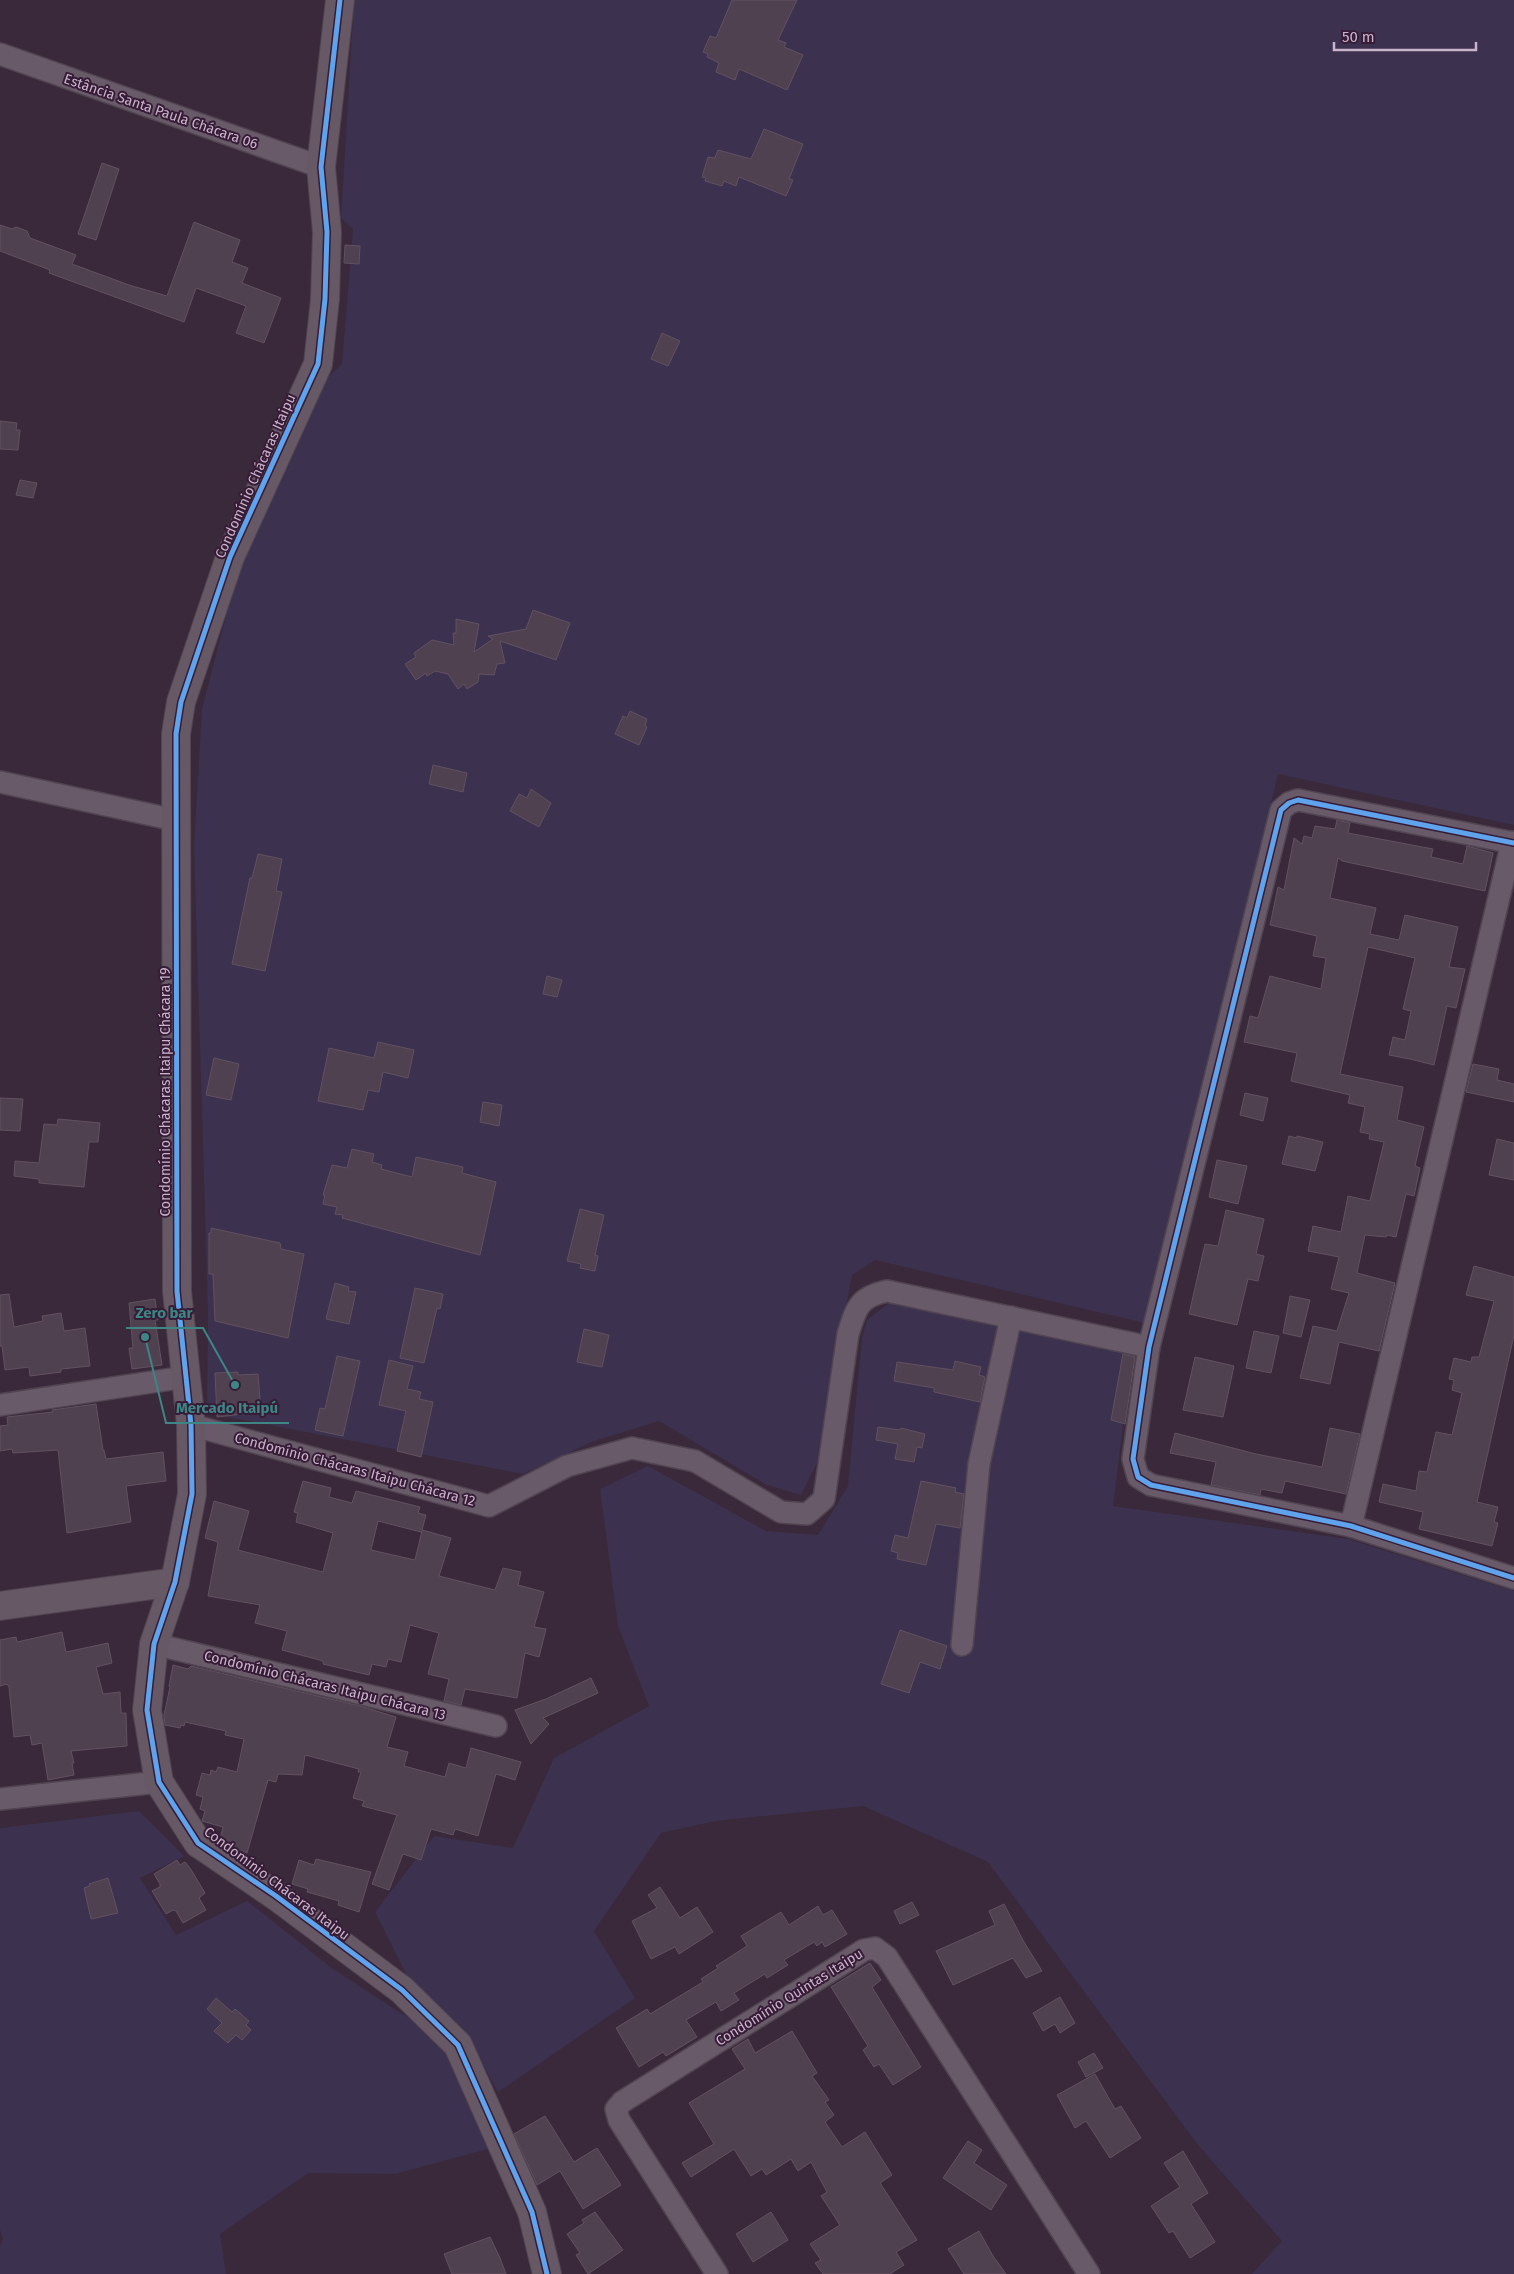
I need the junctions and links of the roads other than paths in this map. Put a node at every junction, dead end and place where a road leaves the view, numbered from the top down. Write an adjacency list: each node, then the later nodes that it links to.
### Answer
1 (340, 0): 3 (street, Condomínio Chácaras Itaipu)
2 (0, 54): 3 (street, Estância Santa Paula Chácara 06)
3 (322, 167): 5 (street, Condomínio Chácaras Itaipu)
4 (0, 782): 5 (street)
5 (176, 820): 9 (street, Condomínio Chácaras Itaipu Chácara 19)
6 (1513, 842): 8 (street); 12 (street)
7 (1010, 1318): 8 (street); 11 (street, Condomínio Chácaras Itaipu Chácara 12); 17 (street)
8 (1149, 1347): 12 (street)
9 (184, 1370): 10 (street); 11 (street, Condomínio Chácaras Itaipu Chácara 19)
10 (0, 1405)
11 (192, 1424): 14 (street, Condomínio Chácaras Itaipu Chácara 19)
12 (1351, 1526): 13 (street)
13 (1514, 1578)
14 (175, 1582): 15 (street); 16 (street, Condomínio Chácaras Itaipu Chácara 19)
15 (0, 1606)
16 (154, 1644): 18 (street, Condomínio Chácaras Itaipu Chácara 13); 19 (street, Condomínio Chácaras Itaipu Chácara 19)
17 (962, 1645)
18 (496, 1726)
19 (159, 1782): 20 (street); 21 (street, Condomínio Chácaras Itaipu)
20 (0, 1799)
21 (548, 2274)
22 (717, 2274): 23 (street, Condomínio Quintas Itaipu)
23 (1089, 2274)

